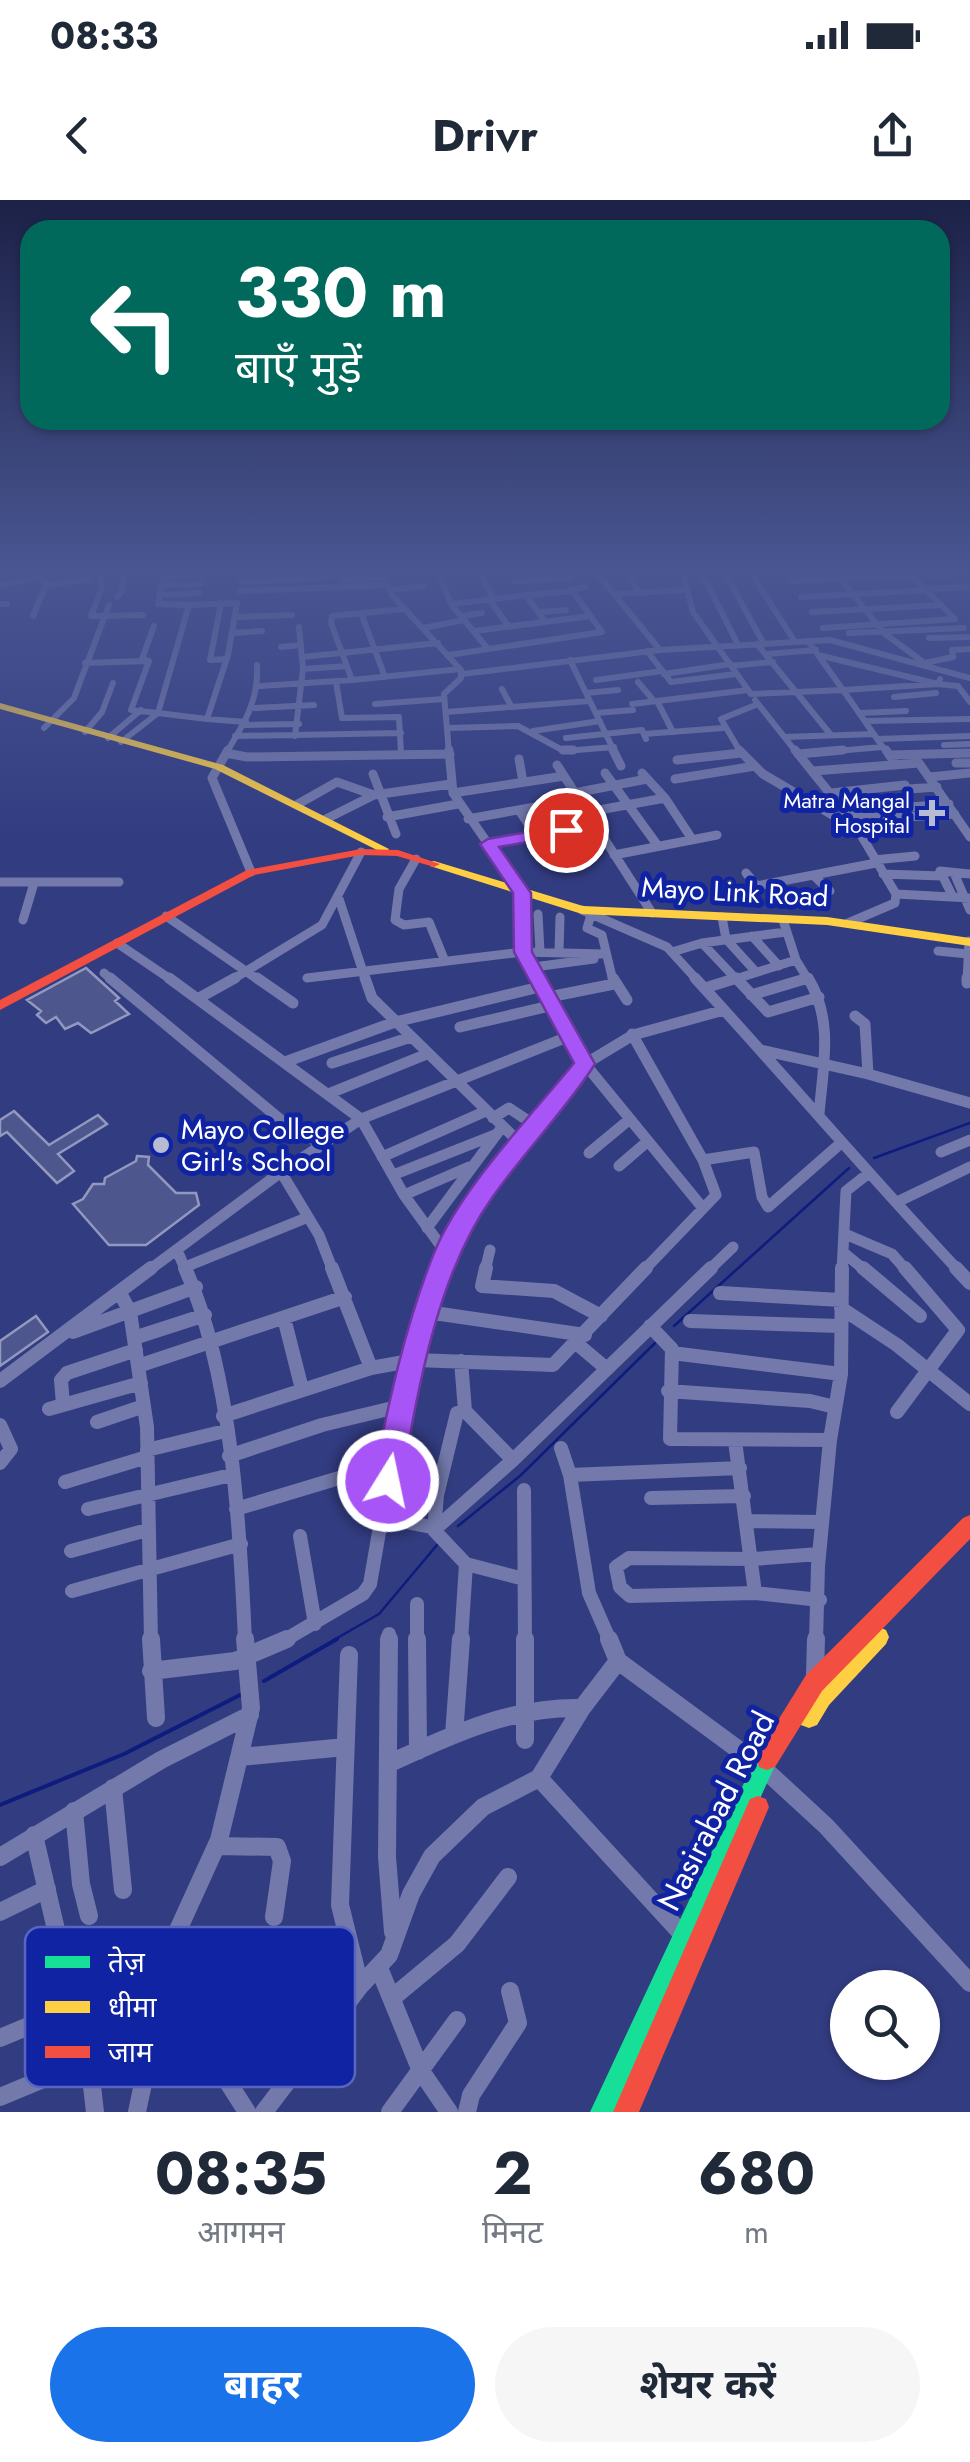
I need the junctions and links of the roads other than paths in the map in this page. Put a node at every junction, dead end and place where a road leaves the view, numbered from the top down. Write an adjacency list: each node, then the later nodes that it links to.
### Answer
1 (86, 662): 76 (street)
2 (149, 662): 63 (street)
3 (176, 662): 64 (street)
4 (226, 662): 71 (street)
5 (302, 662): 25 (street)
6 (346, 662): 23 (street)
7 (379, 662): 33 (street)
8 (454, 662): 28 (street)
9 (550, 662): 28 (street)
10 (571, 662): 52 (street)
11 (614, 662): 32 (street)
12 (655, 662): 31 (street)
13 (728, 662): 29 (street)
14 (759, 662): 29 (street)
15 (773, 662): 50 (street)
16 (824, 662): 49 (street)
17 (859, 662): 24 (street)
18 (882, 662): 24 (street)
19 (920, 662): 22 (street)
20 (934, 662): 22 (street)
21 (257, 664): 41 (street)
22 (927, 664): 26 (street)
23 (347, 666): 25 (street); 35 (street)
24 (876, 667): 46 (street)
25 (303, 669): 40 (street)
26 (943, 670): 34 (street); 46 (street)
27 (432, 672): 28 (street); 30 (street); 45 (street)
28 (461, 672): 45 (street)
29 (735, 672): 31 (street); 31 (street); 51 (street)
30 (410, 674): 33 (street); 42 (street)
31 (665, 675): 32 (street)
32 (624, 676): 36 (street)
33 (384, 677): 35 (street)
34 (968, 677): 43 (street)
35 (352, 680): 37 (street)
36 (596, 680)
37 (336, 682): 40 (street); 70 (street)
38 (638, 682): 55 (street)
39 (112, 683): 80 (street)
40 (302, 684): 41 (street); 60 (street)
41 (260, 686): 62 (street)
42 (415, 686)
43 (958, 686): 46 (street); 56 (street)
44 (883, 687): 46 (street); 49 (street); 53 (street)
45 (447, 688): 54 (street)
46 (937, 688): 53 (street)
47 (502, 689): 61 (street)
48 (618, 690): 52 (street)
49 (843, 690): 50 (street); 69 (street)
50 (797, 691): 51 (street); 84 (street)
51 (750, 692): 55 (street); 57 (street)
52 (588, 697): 61 (street); 68 (street)
53 (894, 697): 65 (street)
54 (444, 699): 66 (street); 70 (street)
55 (655, 701): 68 (street); 81 (street)
56 (970, 702)
57 (758, 704): 78 (street); 88 (street)
58 (314, 705): 60 (street)
59 (0, 706): 76 (main road)
60 (301, 706): 62 (street); 75 (street)
61 (511, 706): 66 (street)
62 (255, 708): 74 (street)
63 (141, 710): 64 (street); 90 (street)
64 (161, 711): 71 (street); 90 (street)
65 (906, 711): 69 (street); 73 (street)
66 (446, 712): 77 (street)
67 (0, 714): 76 (main road)
68 (598, 717): 79 (street); 83 (street)
69 (862, 717): 73 (street); 92 (street)
70 (376, 718): 82 (street)
71 (207, 719): 74 (street)
72 (970, 719): 73 (street)
73 (914, 720)
74 (246, 723): 75 (street); 85 (street)
75 (299, 724): 86 (street)
76 (48, 725): 80 (main road); 104 (main road)
77 (448, 728): 79 (street); 97 (street)
78 (724, 728): 81 (street); 95 (street)
79 (533, 730): 93 (street)
80 (86, 732): 90 (main road)
81 (673, 732): 83 (street)
82 (400, 734): 86 (street); 96 (street)
83 (607, 734): 89 (street); 93 (street)
84 (831, 734): 88 (street); 92 (street)
85 (235, 736): 86 (street); 104 (street)
86 (295, 736)
87 (970, 736): 94 (street)
88 (785, 737): 98 (street)
89 (566, 738)
90 (115, 740): 104 (main road)
91 (970, 744): 94 (street)
92 (881, 745): 94 (street); 94 (street); 98 (street); 106 (street)
93 (614, 747): 107 (street)
94 (946, 747): 99 (street); 102 (street)
95 (741, 753): 101 (street); 108 (street)
96 (401, 754): 97 (street); 104 (street)
97 (450, 754): 118 (street)
98 (798, 754): 109 (street)
99 (970, 754)
100 (519, 759): 115 (street)
101 (677, 760)
102 (956, 763): 103 (street); 112 (street)
103 (970, 763)
104 (220, 764): 123 (main road); 143 (main road); 149 (street)
105 (557, 765): 113 (street)
106 (896, 765): 109 (street); 116 (street)
107 (621, 766)
108 (755, 766): 114 (street); 129 (street)
109 (813, 771): 119 (street)
110 (604, 773): 117 (street)
111 (373, 774): 120 (street)
112 (968, 775): 116 (street)
113 (564, 776): 115 (street); 121 (street)
114 (676, 779)
115 (523, 782): 118 (street)
116 (933, 782): 119 (street); 126 (street)
117 (614, 785): 121 (street); 122 (street); 125 (street)
118 (452, 788): 120 (street); 124 (street)
119 (831, 793): 132 (street)
120 (377, 795): 123 (street); 131 (street); 133 (street)
121 (577, 796): 127 (street); 128 (street)
122 (666, 798): 125 (street); 140 (street)
123 (298, 804): 133 (main road)
124 (458, 804): 131 (street); 134 (street)
125 (631, 804): 128 (street); 142 (street)
126 (949, 804): 130 (street); 132 (street)
127 (519, 810): 134 (street); 137 (street)
128 (588, 812): 135 (street)
129 (827, 812): 132 (street); 132 (street)
130 (955, 814): 132 (street); 139 (street)
131 (387, 817): 136 (street)
132 (850, 817): 147 (street)
133 (326, 819): 143 (main road)
134 (468, 819): 141 (street)
135 (596, 825): 137 (street); 144 (street)
136 (396, 834)
137 (536, 836): 141 (street)
138 (718, 836): 140 (street)
139 (970, 837)
140 (692, 840): 142 (street)
141 (488, 844): 160 (street)
142 (658, 846): 144 (street)
143 (374, 851): 146 (main road, Mayo Link Road); 149 (main road, Mayo Link Road); 163 (street)
144 (614, 855): 165 (street)
145 (915, 856): 147 (street)
146 (416, 859): 160 (main road, Mayo Link Road); 185 (street)
147 (876, 861): 148 (street); 153 (street)
148 (848, 868): 152 (street); 158 (street)
149 (251, 872): 167 (main road, Mayo Link Road)
150 (746, 873): 152 (street)
151 (970, 874): 154 (street)
152 (813, 875): 159 (street)
153 (886, 877): 154 (street); 161 (street)
154 (947, 877): 162 (street)
155 (0, 882): 157 (street)
156 (120, 882): 157 (street)
157 (34, 883): 171 (street)
158 (859, 883)
159 (830, 891)
160 (522, 893): 170 (main road, Mayo Link Road); 181 (street)
161 (896, 894): 162 (street); 172 (street)
162 (962, 898): 164 (street)
163 (339, 899): 189 (street); 190 (street)
164 (970, 910)
165 (652, 913): 169 (main road, Mayo Link Road); 170 (main road, Mayo Link Road)
166 (538, 914): 180 (street)
167 (166, 916): 177 (main road, Mayo Link Road); 190 (street)
168 (560, 916): 182 (street)
169 (722, 917): 173 (main road, Mayo Link Road); 175 (street)
170 (587, 918): 183 (street); 184 (street)
171 (23, 920)
172 (848, 923): 173 (main road, Mayo Link Road); 178 (main road, Mayo Link Road)
173 (784, 926): 174 (street); 186 (street)
174 (752, 936): 175 (street); 187 (street)
175 (726, 939): 176 (street); 191 (street)
176 (702, 943): 183 (street); 195 (street)
177 (118, 944): 202 (street); 205 (main road, Mayo Link Road)
178 (969, 946): 179 (street); 196 (street)
179 (938, 950)
180 (540, 951): 181 (street); 182 (street)
181 (523, 952): 185 (street); 188 (street)
182 (559, 952): 184 (street)
183 (672, 952): 198 (street)
184 (604, 956): 188 (street); 197 (street)
185 (444, 958): 189 (street)
186 (796, 960): 187 (street); 194 (street)
187 (779, 966): 191 (street)
188 (534, 967): 199 (street)
189 (363, 968): 193 (street); 208 (street)
190 (248, 972): 202 (street); 204 (street)
191 (756, 972): 195 (street)
192 (104, 973): 230 (street)
193 (307, 978)
194 (808, 978): 200 (street); 201 (street)
195 (734, 979): 198 (street); 200 (street)
196 (967, 983)
197 (614, 984): 199 (street); 203 (street)
198 (706, 988): 206 (street)
199 (549, 996): 208 (street); 209 (street); 211 (street)
200 (750, 996): 201 (street)
201 (820, 997): 218 (street)
202 (199, 998): 215 (street)
203 (627, 1000)
204 (293, 1003)
205 (0, 1006)
206 (724, 1010): 210 (street); 213 (street)
207 (855, 1016): 219 (street)
208 (395, 1022): 212 (street); 215 (street)
209 (460, 1028)
210 (632, 1034): 217 (street); 236 (street)
211 (570, 1036): 217 (street); 220 (street)
212 (410, 1038): 214 (street); 216 (street)
213 (759, 1049): 218 (street); 223 (street)
214 (426, 1054): 220 (street); 221 (street)
215 (285, 1062): 221 (street)
216 (332, 1064)
217 (584, 1064): 225 (street); 227 (street)
218 (825, 1064): 219 (street); 223 (street)
219 (868, 1074): 222 (street)
220 (455, 1082): 224 (street); 226 (street)
221 (328, 1094): 224 (street)
222 (970, 1103)
223 (819, 1114): 231 (street)
224 (361, 1119): 230 (street); 235 (street)
225 (630, 1119): 229 (street); 234 (street)
226 (495, 1123): 227 (street); 232 (street); 235 (street); 237 (street); 242 (street)
227 (536, 1126): 232 (street)
228 (970, 1140): 233 (street)
229 (648, 1141): 238 (street); 245 (street)
230 (324, 1143): 240 (street)
231 (841, 1143): 236 (street); 241 (street)
232 (521, 1144): 252 (street)
233 (941, 1152)
234 (590, 1153)
235 (382, 1157): 242 (street)
236 (703, 1160): 245 (street)
237 (473, 1166): 243 (street); 247 (street)
238 (619, 1166)
239 (970, 1168): 244 (street)
240 (281, 1172): 246 (street); 250 (street)
241 (867, 1172): 244 (street); 248 (street)
242 (393, 1175): 243 (street)
243 (404, 1195): 247 (street)
244 (896, 1202): 255 (street)
245 (702, 1208): 264 (street)
246 (306, 1218): 254 (street); 259 (street)
247 (428, 1228): 252 (street)
248 (845, 1234): 253 (street); 280 (street)
249 (733, 1247): 269 (street)
250 (177, 1250): 254 (street); 258 (street)
251 (490, 1250): 264 (street)
252 (446, 1253): 262 (street)
253 (844, 1254): 260 (street); 265 (street)
254 (186, 1268): 256 (street)
255 (970, 1284)
256 (196, 1287): 261 (street); 263 (street)
257 (720, 1293): 260 (street)
258 (120, 1294): 261 (street); 270 (street)
259 (345, 1297): 266 (street); 278 (street)
260 (841, 1304): 268 (street); 280 (street)
261 (130, 1312): 270 (street); 273 (street)
262 (427, 1312): 271 (street); 275 (street)
263 (205, 1315): 272 (street); 273 (street)
264 (602, 1316): 271 (street)
265 (920, 1316)
266 (284, 1318): 272 (street); 284 (street)
267 (690, 1321): 268 (street)
268 (839, 1326): 281 (street)
269 (652, 1329): 274 (street); 279 (street)
270 (60, 1337): 282 (street)
271 (580, 1339): 276 (street); 279 (street)
272 (210, 1342): 277 (street); 293 (street)
273 (135, 1344): 277 (street); 283 (street)
274 (671, 1348): 281 (street); 285 (street)
275 (415, 1360): 276 (street); 278 (street); 288 (street)
276 (460, 1361): 300 (street)
277 (138, 1366): 283 (street)
278 (370, 1368): 284 (street)
279 (607, 1369): 300 (street)
280 (929, 1372): 286 (street); 290 (street)
281 (841, 1374): 289 (street)
282 (0, 1381)
283 (140, 1383): 287 (street)
284 (302, 1389): 293 (street)
285 (668, 1391): 289 (street); 295 (street)
286 (970, 1404)
287 (144, 1406): 292 (street); 298 (street)
288 (401, 1406): 299 (street); 305 (street)
289 (836, 1407): 296 (street)
290 (897, 1412)
291 (457, 1413): 318 (street)
292 (97, 1422)
293 (224, 1424): 298 (street); 299 (street)
294 (0, 1425): 301 (street)
295 (734, 1440): 296 (street); 302 (street)
296 (830, 1440): 315 (street)
297 (561, 1448): 304 (street)
298 (147, 1454): 306 (street); 308 (street)
299 (229, 1456): 303 (street)
300 (514, 1460): 318 (street)
301 (0, 1463)
302 (740, 1468): 304 (street); 309 (street)
303 (231, 1475): 308 (street); 312 (street)
304 (570, 1475): 336 (street)
305 (388, 1481): 312 (street); 313 (street)
306 (65, 1482)
307 (524, 1490): 327 (street)
308 (147, 1494): 311 (street); 317 (street)
309 (744, 1496): 310 (street); 314 (street)
310 (652, 1498)
311 (88, 1509)
312 (236, 1509): 321 (street)
313 (381, 1516): 318 (street); 332 (street)
314 (747, 1520): 315 (street); 325 (street)
315 (822, 1522): 323 (street)
316 (970, 1525): 338 (main road, Nasirabad Road)
317 (147, 1530): 322 (street); 326 (street)
318 (437, 1533): 324 (street)
319 (300, 1536): 332 (street)
320 (970, 1542): 338 (main road, Nasirabad Road)
321 (241, 1544): 326 (street); 335 (street)
322 (70, 1551)
323 (819, 1554): 325 (street); 330 (street)
324 (460, 1557): 327 (street); 343 (street)
325 (753, 1559): 329 (street); 329 (street)
326 (147, 1569): 328 (street); 337 (street)
327 (524, 1579): 341 (street)
328 (72, 1591)
329 (756, 1593): 330 (street)
330 (820, 1600): 338 (street)
331 (418, 1604): 346 (street)
332 (315, 1624): 335 (street)
333 (389, 1634): 348 (street)
334 (349, 1655): 345 (street)
335 (246, 1657): 337 (street); 339 (street)
336 (618, 1660): 340 (street); 349 (street)
337 (151, 1671): 342 (street)
338 (817, 1690): 349 (main road, Nasirabad Road)
339 (249, 1705): 347 (street); 351 (street)
340 (582, 1708): 341 (street); 350 (street)
341 (526, 1709): 343 (street); 344 (street)
342 (156, 1718)
343 (454, 1735): 346 (street)
344 (524, 1740)
345 (345, 1747): 347 (street); 364 (street)
346 (418, 1750): 348 (street)
347 (240, 1757): 354 (street)
348 (388, 1764): 366 (street)
349 (767, 1772): 365 (main road, Nasirabad Road); 369 (street); 392 (main road, Nasirabad Road)
350 (538, 1778): 365 (street); 366 (street)
351 (113, 1788): 352 (street); 358 (street)
352 (74, 1811): 353 (street); 360 (street)
353 (34, 1835): 355 (street); 357 (street)
354 (216, 1846): 361 (street); 363 (street)
355 (0, 1857)
356 (508, 1877): 373 (street)
357 (47, 1889): 359 (street); 362 (street)
358 (123, 1890)
359 (0, 1912)
360 (89, 1916)
361 (274, 1917)
362 (56, 1927)
363 (180, 1927)
364 (346, 1927)
365 (684, 1936): 391 (main road, Nasirabad Road)
366 (394, 1941): 368 (street)
367 (355, 1966): 370 (street)
368 (380, 1968): 370 (street); 373 (street)
369 (970, 1984)
370 (360, 1986): 372 (street)
371 (510, 1991): 390 (street)
372 (355, 1993)
373 (392, 1998): 377 (street)
374 (458, 2020): 377 (street)
375 (25, 2028): 376 (street)
376 (0, 2038)
377 (420, 2071): 388 (street); 389 (street)
378 (25, 2087): 383 (street)
379 (93, 2087): 384 (street)
380 (143, 2087): 385 (street)
381 (231, 2087): 386 (street)
382 (283, 2087): 387 (street)
383 (0, 2097)
384 (95, 2112)
385 (137, 2112)
386 (247, 2112)
387 (264, 2112)
388 (390, 2112)
389 (449, 2112)
390 (467, 2112)
391 (603, 2112)
392 (626, 2112)

